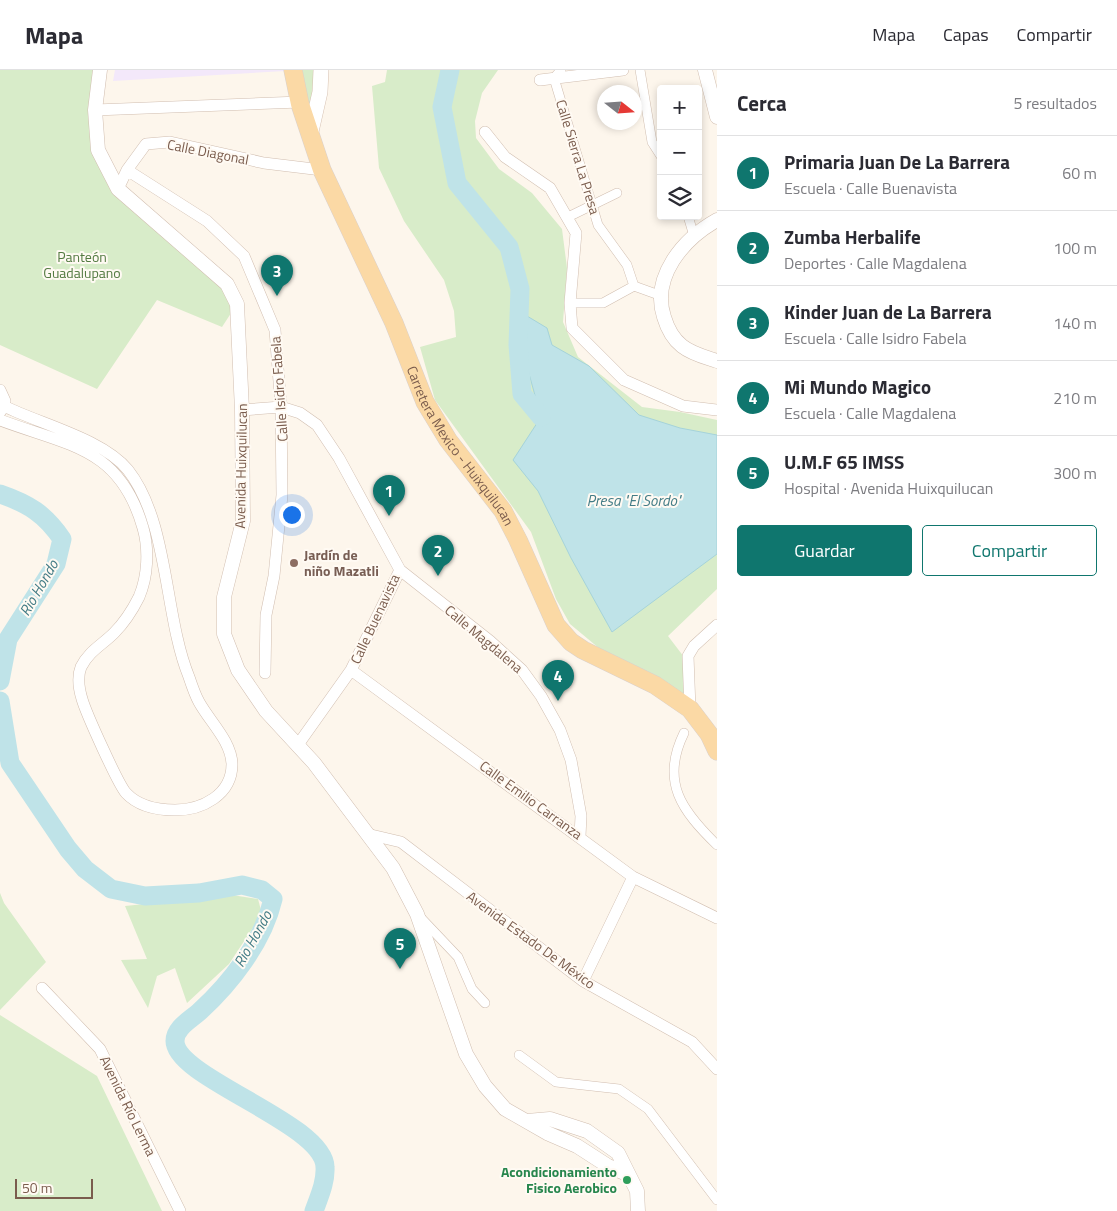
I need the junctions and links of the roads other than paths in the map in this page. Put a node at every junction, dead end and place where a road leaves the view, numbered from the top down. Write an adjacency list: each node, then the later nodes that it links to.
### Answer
1 (100, 70): 10 (street, Avenida Huixquilucan)
2 (293, 70): 9 (main road, Carretera Mexico - Huixquilucan)
3 (321, 70): 13 (main road)
4 (623, 70): 6 (street)
5 (640, 70): 14 (street)
6 (558, 74): 8 (street); 19 (street, Calle Sierra La Presa)
7 (710, 78): 11 (street)
8 (540, 80)
9 (300, 102): 10 (street); 13 (main road, Carretera Mexico - Huixquilucan)
10 (95, 110): 17 (street, Avenida Huixquilucan)
11 (717, 117)
12 (485, 132): 20 (street)
13 (310, 136): 16 (main road, Carretera Mexico - Huixquilucan)
14 (657, 150)
15 (127, 170): 16 (street, Calle Diagonal); 17 (street, Calle Diagonal); 29 (street, Calle Isidro Fabela)
16 (322, 170): 38 (main road, Carretera Mexico - Huixquilucan)
17 (118, 190): 31 (street, Avenida Huixquilucan)
18 (617, 193): 19 (street)
19 (593, 206): 20 (street); 24 (street, Calle Sierra La Presa)
20 (568, 216): 26 (street)
21 (689, 220): 23 (street)
22 (717, 220): 23 (street)
23 (694, 236): 25 (street)
24 (634, 286): 25 (street); 26 (street)
25 (659, 295): 27 (street)
26 (570, 304): 32 (street)
27 (717, 360)
28 (0, 390): 30 (street)
29 (282, 408): 31 (street, Calle Buenavista); 34 (street, Calle Buenavista); 37 (street, Calle Isidro Fabela)
30 (2, 410): 33 (street)
31 (242, 410): 40 (street, Avenida Huixquilucan)
32 (717, 410)
33 (0, 420)
34 (400, 570): 36 (street, Calle Buenavista); 43 (street, Calle Magdalena)
35 (717, 625): 38 (street)
36 (351, 670): 40 (street, Calle Buenavista); 43 (street, Calle Emilio Carranza)
37 (265, 673)
38 (690, 709): 41 (main road, Carretera Mexico - Huixquilucan)
39 (684, 733): 44 (street)
40 (297, 746): 42 (street, Avenida Huixquilucan)
41 (717, 751)
42 (367, 834): 46 (street, Avenida Huixquilucan); 48 (street, Avenida Estado De México)
43 (580, 836): 45 (street, Calle Emilio Carranza)
44 (717, 845)
45 (634, 877): 47 (street, Calle Emilio Carranza); 48 (street)
46 (417, 914): 50 (street); 55 (street, Avenida Huixquilucan)
47 (717, 918)
48 (583, 981): 52 (street, Avenida Estado De México)
49 (42, 988): 54 (street, Avenida Río Lerma)
50 (485, 1003)
51 (519, 1055): 53 (street)
52 (717, 1069)
53 (717, 1200)
54 (180, 1211)
55 (638, 1211)

